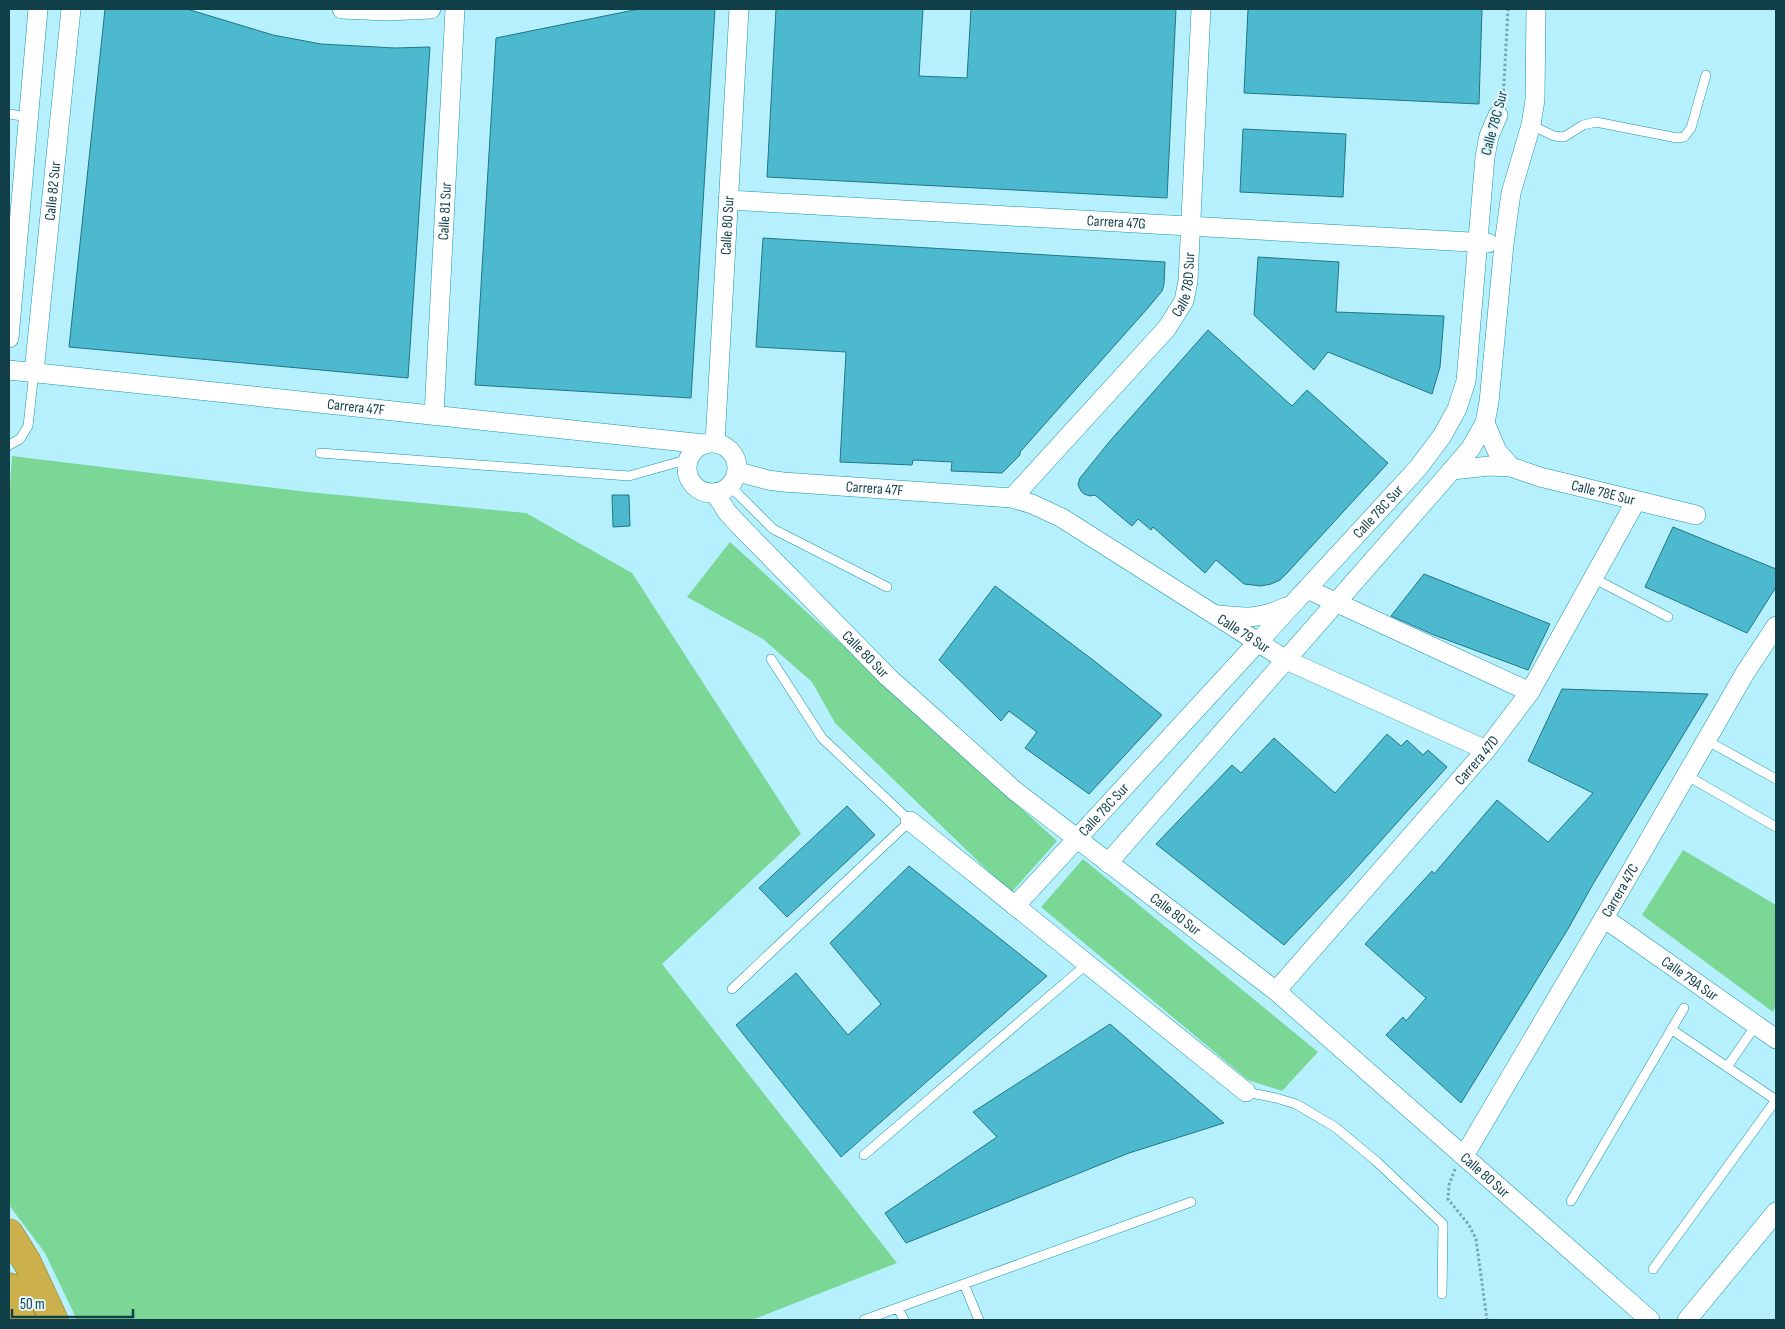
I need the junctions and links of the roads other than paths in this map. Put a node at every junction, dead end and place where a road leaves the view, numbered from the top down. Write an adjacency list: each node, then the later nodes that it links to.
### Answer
1 (38, 9): 12 (street, Calle 82 Sur)
2 (71, 9): 20 (street, Calle 82 Sur)
3 (342, 9): 4 (street)
4 (431, 9)
5 (455, 9): 21 (street, Calle 81 Sur)
6 (739, 9): 14 (street, Calle 80 Sur)
7 (1201, 9): 15 (street, Calle 78D Sur)
8 (1536, 9): 13 (street, Calle 78C Sur)
9 (1706, 75): 13 (lane)
10 (9, 114): 12 (lane)
11 (1498, 116): 16 (street, Calle 78C Sur)
12 (29, 117): 18 (street, Calle 82 Sur)
13 (1531, 125): 17 (street, Calle 78C Sur)
14 (728, 200): 15 (street, Carrera 47G); 24 (street, Calle 80 Sur)
15 (1191, 226): 16 (street, Carrera 47G); 30 (street, Calle 78D Sur)
16 (1477, 243): 17 (street, Carrera 47G); 35 (street, Calle 78C Sur)
17 (1504, 244): 22 (street, Calle 78C Sur)
18 (9, 338)
19 (9, 370): 20 (street, Carrera 47F)
20 (34, 372): 21 (street, Carrera 47F); 23 (lane)
21 (434, 415): 24 (street, Carrera 47F)
22 (1484, 424): 27 (street); 28 (street, Calle 78C Sur)
23 (9, 444)
24 (709, 444): 26 (street); 29 (street)
25 (320, 453): 26 (lane)
26 (689, 459): 29 (street)
27 (1511, 467): 28 (street, Calle 78E Sur); 31 (street, Calle 78E Sur)
28 (1452, 470): 36 (street, Calle 78C Sur)
29 (728, 484): 30 (street, Carrera 47F); 34 (lane); 51 (street, Calle 80 Sur)
30 (1012, 498): 38 (street, Calle 79 Sur)
31 (1636, 500): 32 (street, Calle 78E Sur); 33 (street, Carrera 47D)
32 (1696, 515)
33 (1593, 578): 39 (lane); 44 (street, Carrera 47D)
34 (887, 587)
35 (1306, 589): 36 (street); 37 (street, Calle 78C Sur)
36 (1336, 603): 43 (street, Calle 78C Sur); 44 (street)
37 (1292, 605): 38 (street); 41 (street, Calle 78C Sur)
38 (1215, 614): 41 (street, Calle 79 Sur)
39 (1668, 618)
40 (1776, 626): 45 (street, Carrera 47C)
41 (1258, 642): 43 (street, Calle 79 Sur); 51 (street, Calle 78C Sur)
42 (772, 659): 49 (lane)
43 (1286, 660): 46 (street, Calle 79 Sur); 52 (street, Calle 78C Sur)
44 (1530, 692): 46 (street, Carrera 47D)
45 (1706, 740): 47 (street, Carrera 47C); 48 (lane)
46 (1486, 750): 57 (street, Carrera 47D)
47 (1686, 775): 50 (lane); 54 (street, Carrera 47C)
48 (1776, 779)
49 (910, 821): 53 (street); 56 (lane)
50 (1776, 827)
51 (1077, 839): 52 (street, Calle 80 Sur); 53 (street, Calle 78C Sur)
52 (1108, 863): 57 (street, Calle 80 Sur)
53 (1015, 906): 55 (street)
54 (1604, 918): 59 (street, Calle 79A Sur); 66 (street, Carrera 47C)
55 (1087, 964): 63 (street); 65 (lane)
56 (732, 989)
57 (1276, 991): 66 (street, Calle 80 Sur)
58 (1684, 1008): 60 (lane)
59 (1756, 1025): 61 (street, Calle 79A Sur); 62 (lane)
60 (1671, 1029): 62 (lane); 67 (lane)
61 (1776, 1039)
62 (1727, 1067): 64 (lane)
63 (1246, 1092): 74 (lane)
64 (1776, 1100): 71 (lane)
65 (864, 1155)
66 (1464, 1156): 81 (street, Calle 80 Sur)
67 (1571, 1201)
68 (1191, 1202): 72 (lane)
69 (1776, 1212): 82 (street)
70 (9, 1233): 77 (highway)
71 (1653, 1269)
72 (964, 1284): 75 (lane); 80 (lane)
73 (9, 1287): 76 (highway)
74 (1442, 1294)
75 (898, 1308): 78 (lane); 79 (lane)
76 (22, 1320)
77 (54, 1320)
78 (864, 1320)
79 (904, 1320)
80 (979, 1320)
81 (1650, 1320)
82 (1687, 1320)

